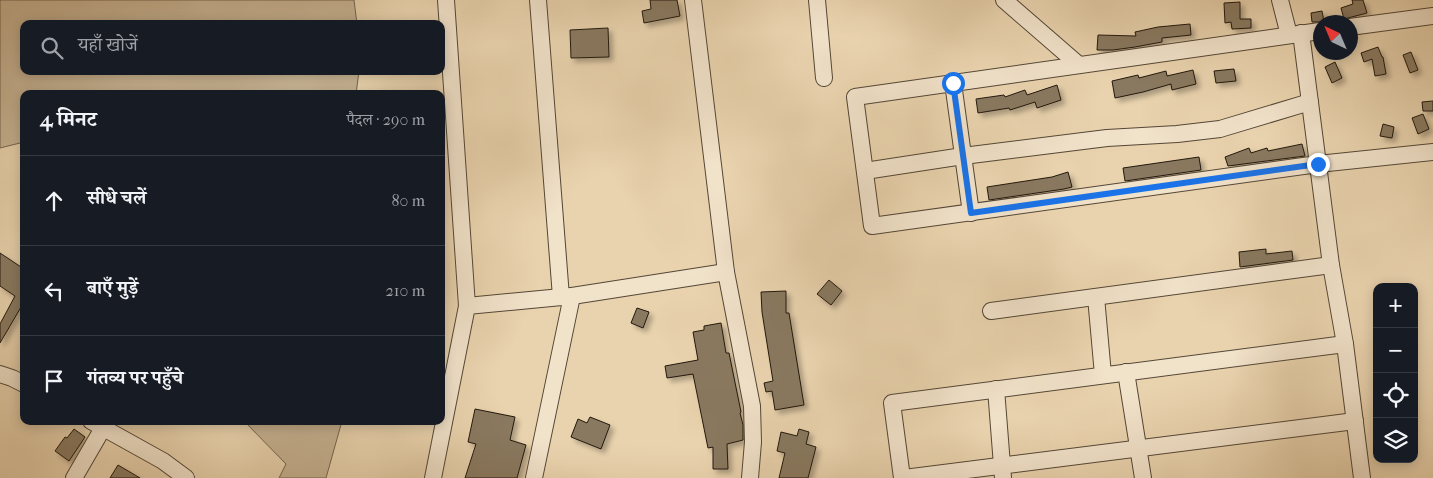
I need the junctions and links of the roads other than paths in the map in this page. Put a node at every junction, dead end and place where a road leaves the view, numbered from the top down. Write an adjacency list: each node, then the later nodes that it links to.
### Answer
1 (446, 0): 24 (street)
2 (538, 0): 22 (street)
3 (693, 0): 21 (street)
4 (817, 0): 12 (street)
5 (1004, 0): 11 (street)
6 (1280, 0): 10 (street)
7 (1433, 16): 8 (street)
8 (1358, 25)
9 (1313, 31): 10 (street)
10 (1295, 34): 11 (street); 14 (street)
11 (1079, 65): 13 (street)
12 (824, 78)
13 (953, 83): 16 (street); 18 (street)
14 (1310, 102): 16 (street); 17 (street)
15 (1433, 152): 17 (street)
16 (963, 156): 18 (street); 19 (street)
17 (1318, 164): 19 (street); 20 (street)
18 (865, 171): 19 (street)
19 (971, 213)
20 (1331, 265): 23 (street); 26 (street)
21 (726, 272): 22 (street); 42 (street)
22 (566, 297): 24 (street); 41 (street)
23 (1096, 297): 25 (street); 29 (street)
24 (466, 306): 32 (street)
25 (992, 311)
26 (1345, 344): 27 (street); 33 (street)
27 (1126, 372): 29 (street); 36 (street)
28 (0, 374): 30 (street)
29 (1103, 375): 31 (street)
30 (20, 382)
31 (996, 389): 37 (street); 43 (street)
32 (445, 415)
33 (1355, 422): 36 (street); 45 (street)
34 (97, 425): 38 (street); 39 (street)
35 (443, 425): 40 (street)
36 (1139, 449): 37 (street); 44 (street)
37 (1002, 472): 43 (street)
38 (74, 478)
39 (186, 478)
40 (433, 478)
41 (534, 478)
42 (750, 478)
43 (903, 478)
44 (1142, 478)
45 (1362, 478)

